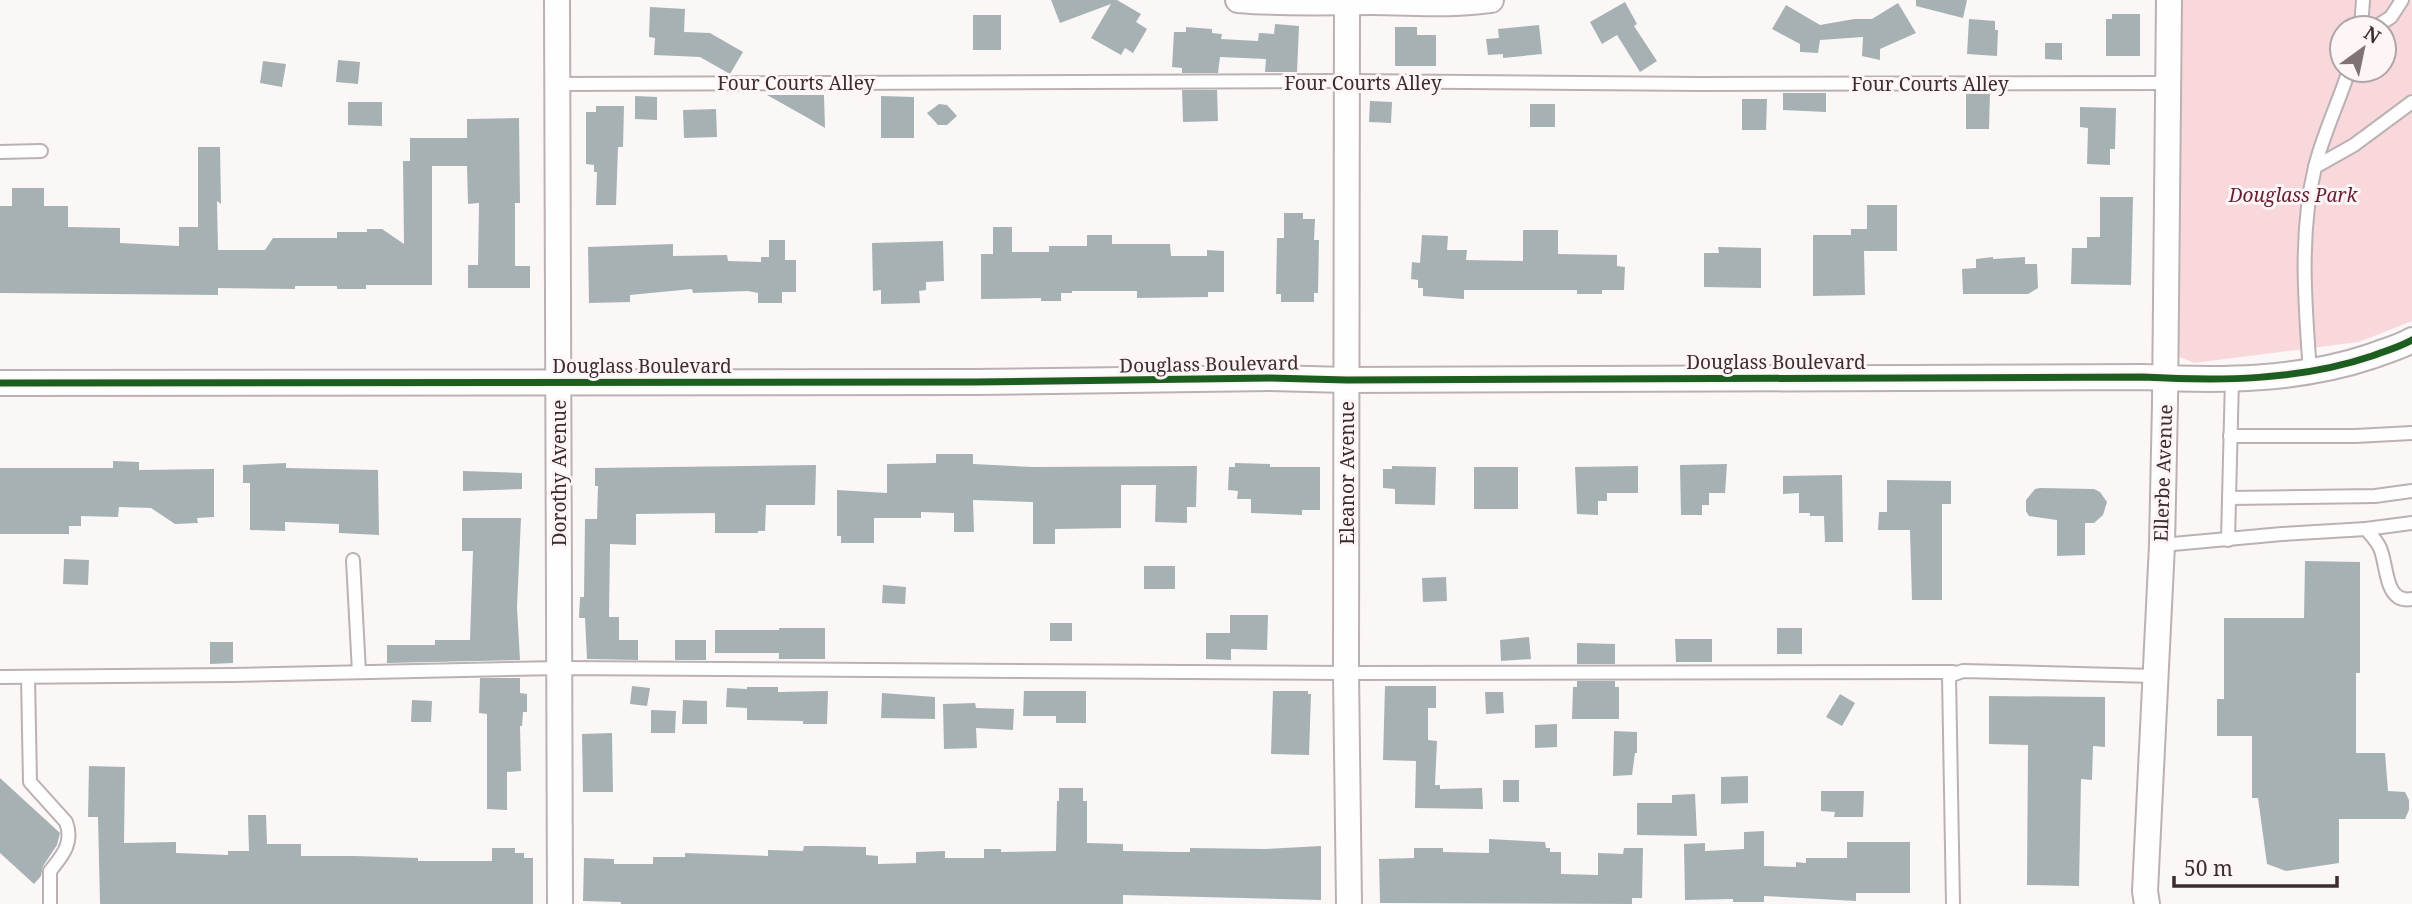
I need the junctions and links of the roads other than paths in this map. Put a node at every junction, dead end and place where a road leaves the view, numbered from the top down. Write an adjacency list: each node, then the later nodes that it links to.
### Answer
1 (557, 0): 8 (street, Dorothy Avenue)
2 (1238, 0): 5 (street)
3 (1491, 0): 5 (street)
4 (2168, 0): 7 (street, Ellerbe Avenue)
5 (1347, 1): 6 (street, Eleanor Avenue)
6 (1347, 81): 7 (lane, Four Courts Alley); 8 (lane, Four Courts Alley); 18 (street, Eleanor Avenue)
7 (2168, 83): 16 (street, Ellerbe Avenue)
8 (558, 84): 19 (street, Dorothy Avenue)
9 (2344, 84): 13 (lane)
10 (2412, 102): 13 (lane)
11 (41, 151): 12 (lane)
12 (0, 152)
13 (2315, 167): 15 (lane)
14 (2412, 340): 15 (street, Douglass Boulevard)
15 (2310, 372): 17 (street, Douglass Boulevard)
16 (2166, 378): 17 (street, Douglass Boulevard); 18 (street, Douglass Boulevard); 28 (street, Ellerbe Avenue)
17 (2232, 378): 22 (lane)
18 (1347, 380): 19 (street, Douglass Boulevard); 33 (street, Eleanor Avenue)
19 (559, 382): 20 (street, Douglass Boulevard); 31 (street, Dorothy Avenue)
20 (0, 383)
21 (2412, 433): 22 (lane)
22 (2230, 436): 24 (lane)
23 (2412, 491): 24 (lane)
24 (2229, 498): 27 (lane)
25 (2412, 523): 26 (lane)
26 (2366, 529): 27 (lane); 30 (lane)
27 (2228, 540): 28 (lane)
28 (2162, 545): 35 (street, Ellerbe Avenue)
29 (353, 560): 32 (lane)
30 (2412, 598)
31 (559, 668): 32 (lane); 33 (lane); 39 (street, Dorothy Avenue)
32 (359, 672): 37 (lane)
33 (1346, 673): 34 (lane); 40 (street, Eleanor Avenue)
34 (1953, 673): 35 (lane); 41 (lane)
35 (2154, 676): 42 (street, Ellerbe Avenue)
36 (0, 677): 37 (lane)
37 (28, 677): 38 (lane)
38 (51, 904)
39 (560, 904)
40 (1349, 904)
41 (1953, 904)
42 (2147, 904)

